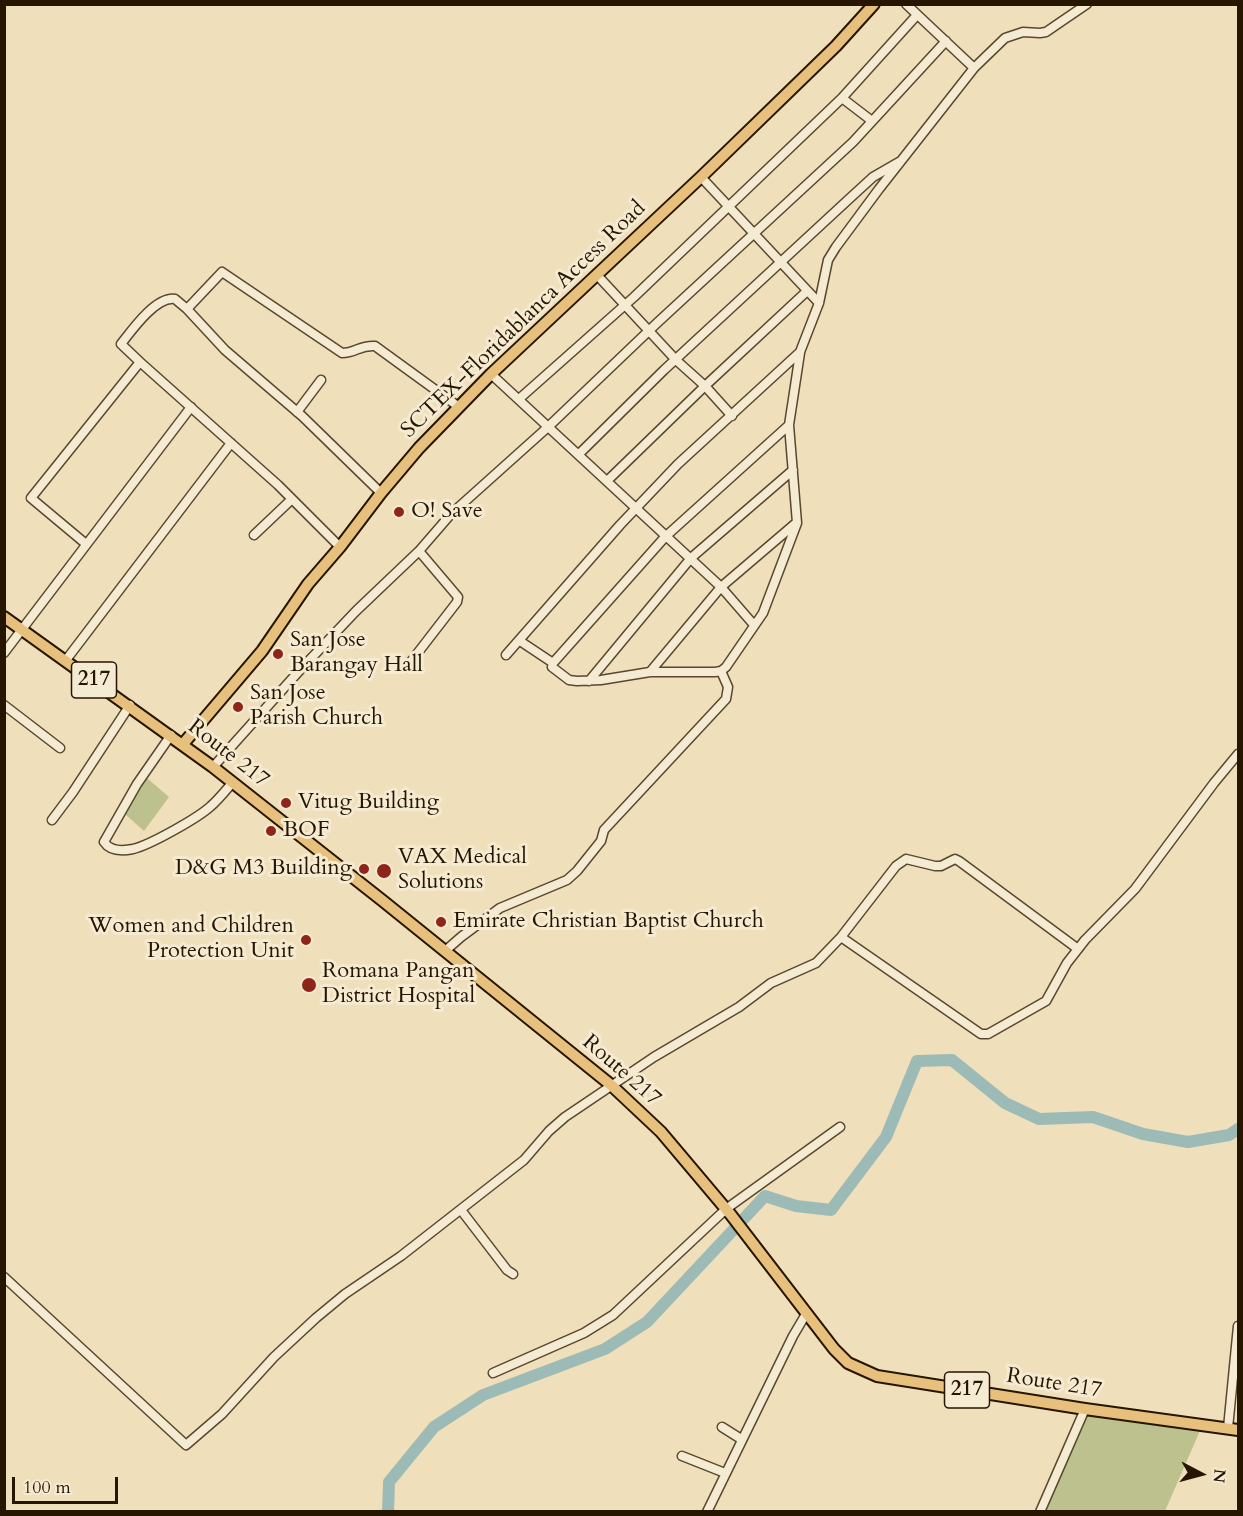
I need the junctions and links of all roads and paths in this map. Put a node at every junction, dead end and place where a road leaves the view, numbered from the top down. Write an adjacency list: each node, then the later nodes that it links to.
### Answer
1 (874, 4): 10 (main road, SCTEX-Floridablanca Access Road)
2 (906, 4): 4 (street)
3 (1087, 4): 6 (street)
4 (917, 15): 5 (street); 7 (street)
5 (946, 41): 6 (street); 8 (street)
6 (974, 68): 9 (street)
7 (842, 98): 8 (street); 11 (street)
8 (872, 121): 12 (street)
9 (900, 162): 13 (street); 16 (street)
10 (701, 177): 11 (street); 14 (main road, SCTEX-Floridablanca Access Road)
11 (728, 206): 12 (street); 17 (street)
12 (755, 234): 13 (street); 19 (street)
13 (781, 263): 15 (street); 21 (street)
14 (597, 274): 17 (street); 23 (main road, SCTEX-Floridablanca Access Road)
15 (806, 292): 16 (street); 25 (street)
16 (819, 303): 20 (street)
17 (626, 305): 19 (street); 26 (street)
18 (188, 309): 22 (street); 28 (street); 29 (street)
19 (649, 330): 21 (street); 32 (street)
20 (800, 352): 30 (street); 31 (street)
21 (676, 360): 25 (street); 34 (street)
22 (140, 362): 27 (street); 43 (street)
23 (491, 374): 26 (street); 28 (main road, SCTEX-Floridablanca Access Road)
24 (321, 380): 29 (street)
25 (705, 386): 30 (street); 36 (street)
26 (519, 399): 32 (street)
27 (191, 407): 33 (street); 43 (street)
28 (459, 407): 37 (main road, SCTEX-Floridablanca Access Road)
29 (297, 412): 37 (street)
30 (732, 416): 39 (street)
31 (789, 425): 35 (street); 42 (street)
32 (548, 427): 34 (street); 45 (street)
33 (231, 443): 38 (street); 54 (street)
34 (579, 454): 36 (street)
35 (793, 470): 40 (street); 46 (street)
36 (607, 481): 39 (street)
37 (381, 492): 44 (main road, SCTEX-Floridablanca Access Road)
38 (292, 499): 41 (street); 44 (street)
39 (636, 509): 42 (street); 51 (street)
40 (797, 523): 47 (street); 49 (street)
41 (254, 535)
42 (665, 537): 46 (street); 55 (street)
43 (86, 544): 50 (street)
44 (340, 547): 63 (main road, SCTEX-Floridablanca Access Road)
45 (419, 551): 56 (street); 66 (street)
46 (691, 558): 47 (street); 59 (street)
47 (721, 587): 49 (street); 58 (street)
48 (4, 616): 50 (main road, Route 217 / 217)
49 (754, 625): 57 (street)
50 (22, 629): 52 (street); 54 (main road, Route 217 / 217)
51 (520, 641): 53 (street); 55 (street)
52 (4, 653)
53 (506, 655)
54 (66, 660): 61 (main road, Route 217 / 217)
55 (553, 663): 59 (street)
56 (406, 668)
57 (721, 671): 58 (street); 71 (street)
58 (650, 672): 59 (street)
59 (590, 681)
60 (4, 705): 64 (street)
61 (130, 705): 62 (main road, Route 217 / 217); 68 (street)
62 (171, 735): 63 (main road, Route 217 / 217); 67 (street)
63 (183, 744): 66 (main road, Route 217 / 217)
64 (60, 748)
65 (1239, 754): 70 (street)
66 (213, 767): 67 (main road, Route 217 / 217)
67 (233, 782): 71 (main road, Route 217 / 217)
68 (52, 820)
69 (841, 937): 70 (street); 70 (street); 72 (street)
70 (1078, 949)
71 (445, 951): 72 (main road, Route 217 / 217)
72 (610, 1085): 74 (street); 75 (main road, Route 217 / 217)
73 (840, 1127): 75 (street)
74 (461, 1210): 76 (street); 77 (street)
75 (729, 1212): 78 (main road, Route 217 / 217); 80 (street)
76 (513, 1274)
77 (4, 1277)
78 (807, 1314): 82 (main road, Route 217 / 217); 85 (street)
79 (1239, 1326): 81 (street)
80 (493, 1373)
81 (1236, 1382): 84 (street)
82 (1085, 1409): 84 (main road, Route 217 / 217); 89 (street)
83 (722, 1427): 85 (street)
84 (1233, 1429)
85 (741, 1439): 87 (street)
86 (682, 1456): 87 (street)
87 (725, 1473): 88 (street)
88 (707, 1512)
89 (1040, 1512)

